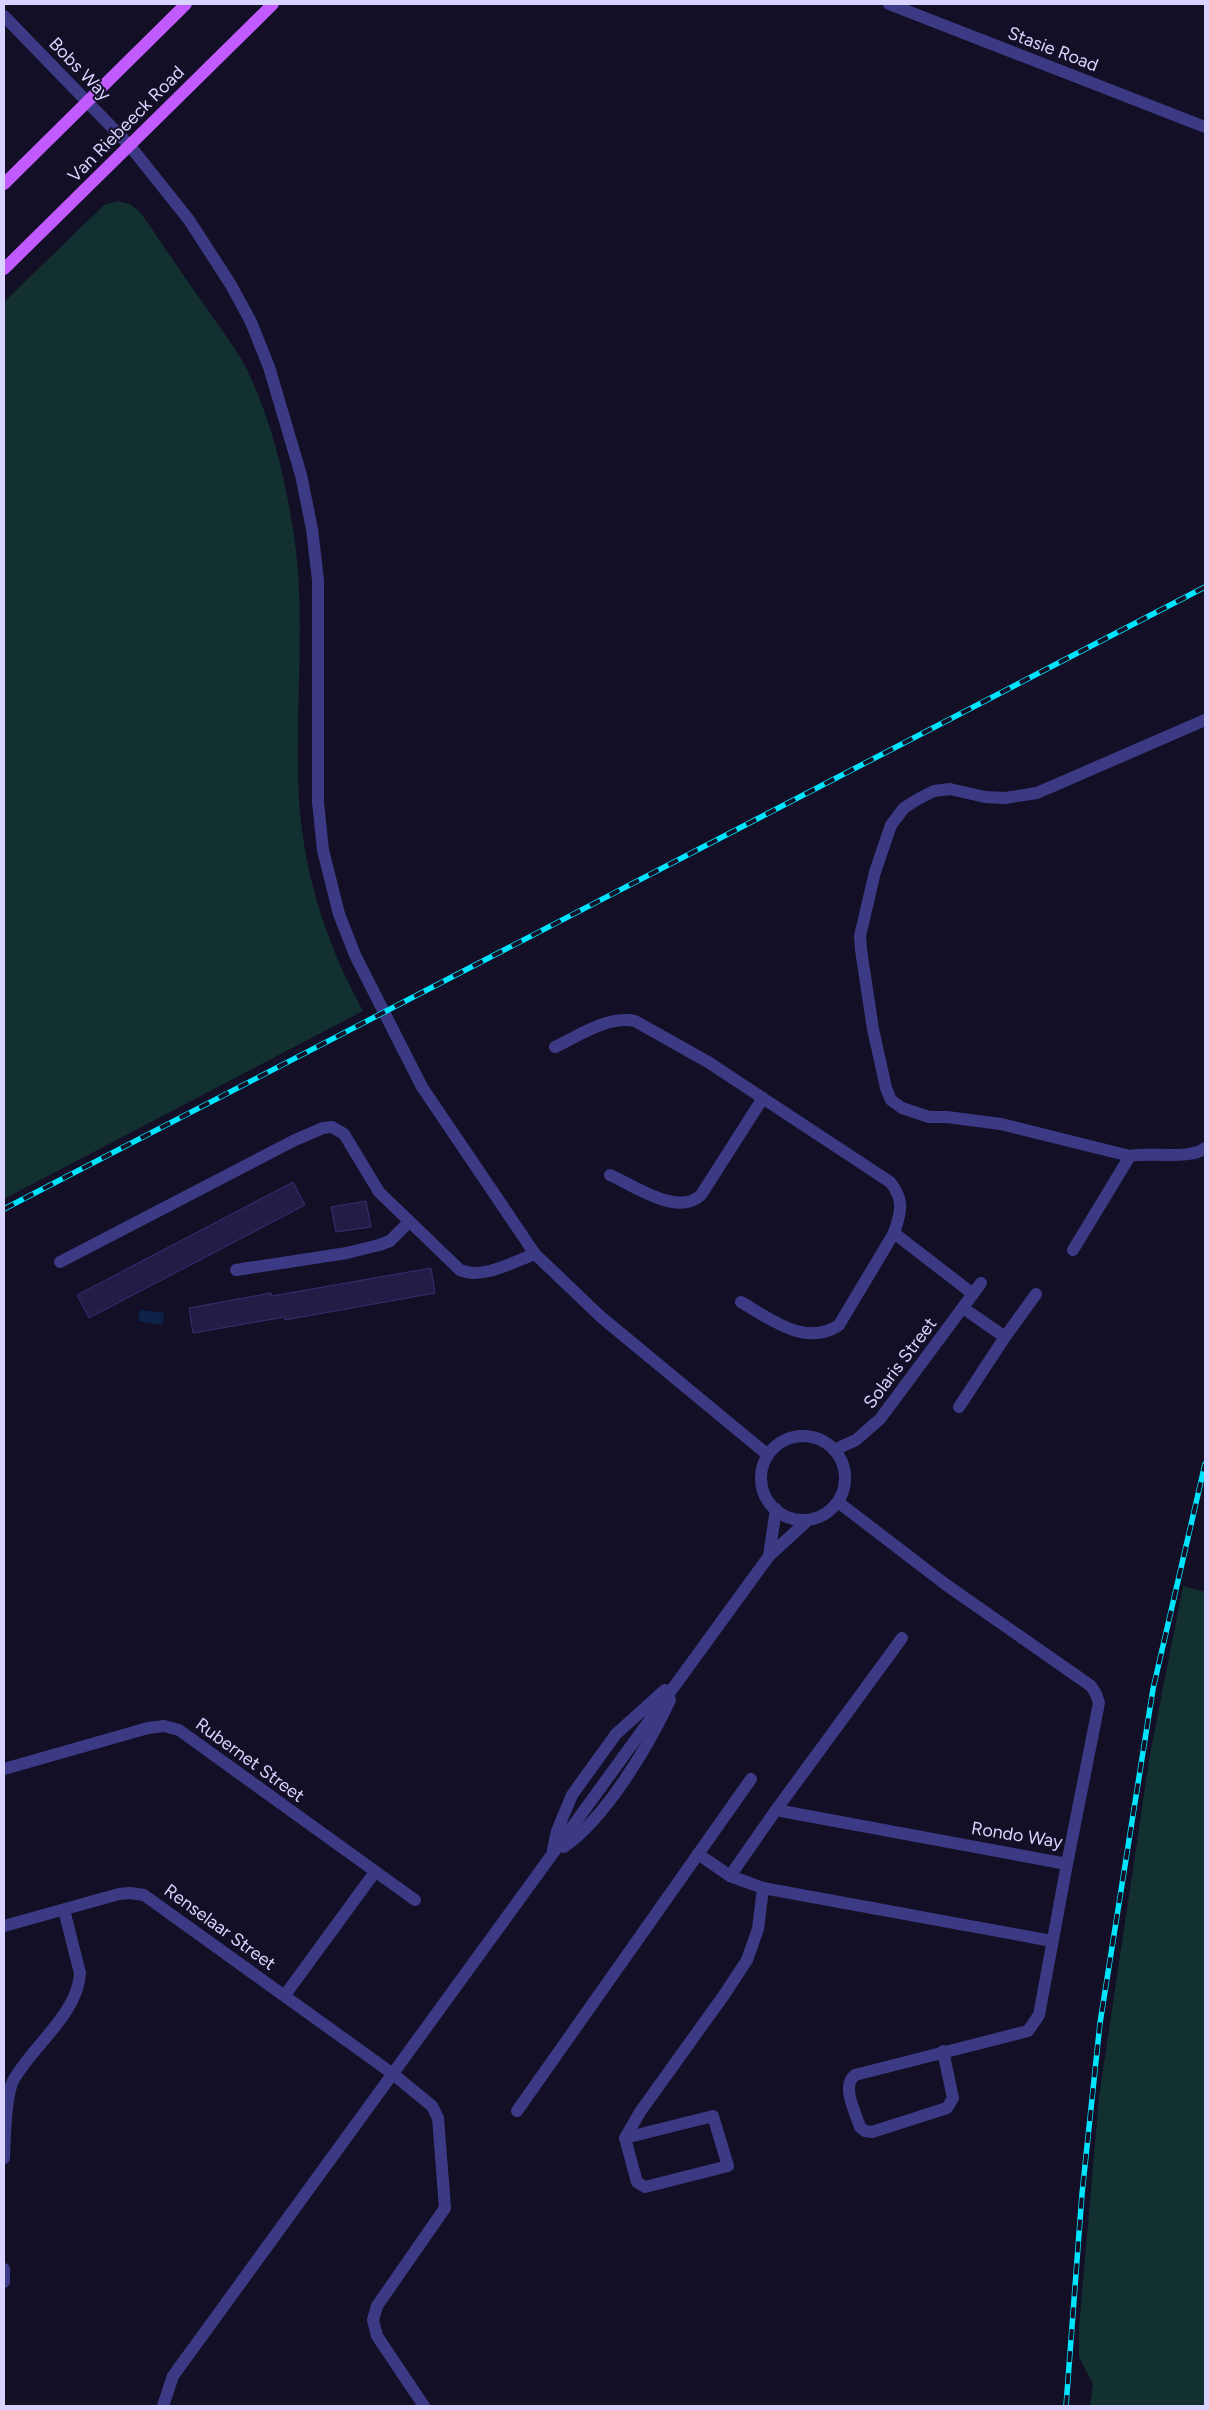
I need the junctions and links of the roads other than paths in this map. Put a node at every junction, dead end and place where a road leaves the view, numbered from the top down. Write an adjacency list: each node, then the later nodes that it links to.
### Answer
1 (186, 4): 5 (main road)
2 (273, 4): 7 (main road, Van Riebeeck Road)
3 (897, 5): 6 (street, Stasie Road)
4 (4, 16): 5 (street, Bobs Way)
5 (88, 102): 7 (street, Bobs Way); 8 (main road)
6 (1205, 127)
7 (130, 146): 9 (main road, Van Riebeeck Road); 19 (street, Bobs Way)
8 (4, 184)
9 (4, 270)
10 (1205, 720): 14 (street)
11 (555, 1047): 12 (street)
12 (763, 1098): 15 (street); 17 (street)
13 (1205, 1148): 14 (street)
14 (1130, 1156): 18 (street)
15 (610, 1175)
16 (409, 1222): 19 (street); 20 (street); 21 (street)
17 (894, 1233): 23 (street); 25 (street)
18 (1073, 1250)
19 (535, 1254): 30 (street, Bobs Way)
20 (60, 1262)
21 (236, 1270)
22 (980, 1283): 23 (street, Solaris Street)
23 (973, 1294): 26 (street, Solaris Street)
24 (1036, 1294): 27 (street)
25 (741, 1302)
26 (963, 1308): 27 (street); 29 (street, Solaris Street)
27 (1005, 1337): 28 (street)
28 (959, 1407)
29 (834, 1450): 30 (street); 31 (street)
30 (768, 1455): 32 (street)
31 (838, 1502): 33 (street); 42 (street, Rondo Way)
32 (776, 1509): 33 (street); 34 (street)
33 (808, 1520): 34 (street)
34 (769, 1556): 36 (street)
35 (902, 1638): 39 (street)
36 (680, 1679): 41 (street); 41 (street)
37 (4, 1769): 43 (street, Rubernet Street)
38 (751, 1779): 40 (street)
39 (776, 1810): 42 (street, Rondo Way); 44 (street)
40 (698, 1854): 44 (street); 54 (street)
41 (552, 1855): 52 (street)
42 (1067, 1864): 49 (street)
43 (375, 1872): 46 (street, Rubernet Street); 50 (street)
44 (730, 1876): 45 (street)
45 (763, 1888): 49 (street); 55 (street)
46 (415, 1900)
47 (64, 1910): 48 (street, Renselaar Street); 50 (street, Renselaar Street); 53 (street)
48 (4, 1926)
49 (1052, 1942): 51 (street)
50 (285, 1995): 52 (street, Renselaar Street)
51 (943, 2051): 51 (street)
52 (393, 2074): 59 (street); 60 (street, Renselaar Street)
53 (8, 2083): 56 (street)
54 (517, 2111)
55 (625, 2138): 55 (street)
56 (4, 2158)
57 (4, 2269): 58 (street)
58 (4, 2282)
59 (163, 2406)
60 (424, 2406)

